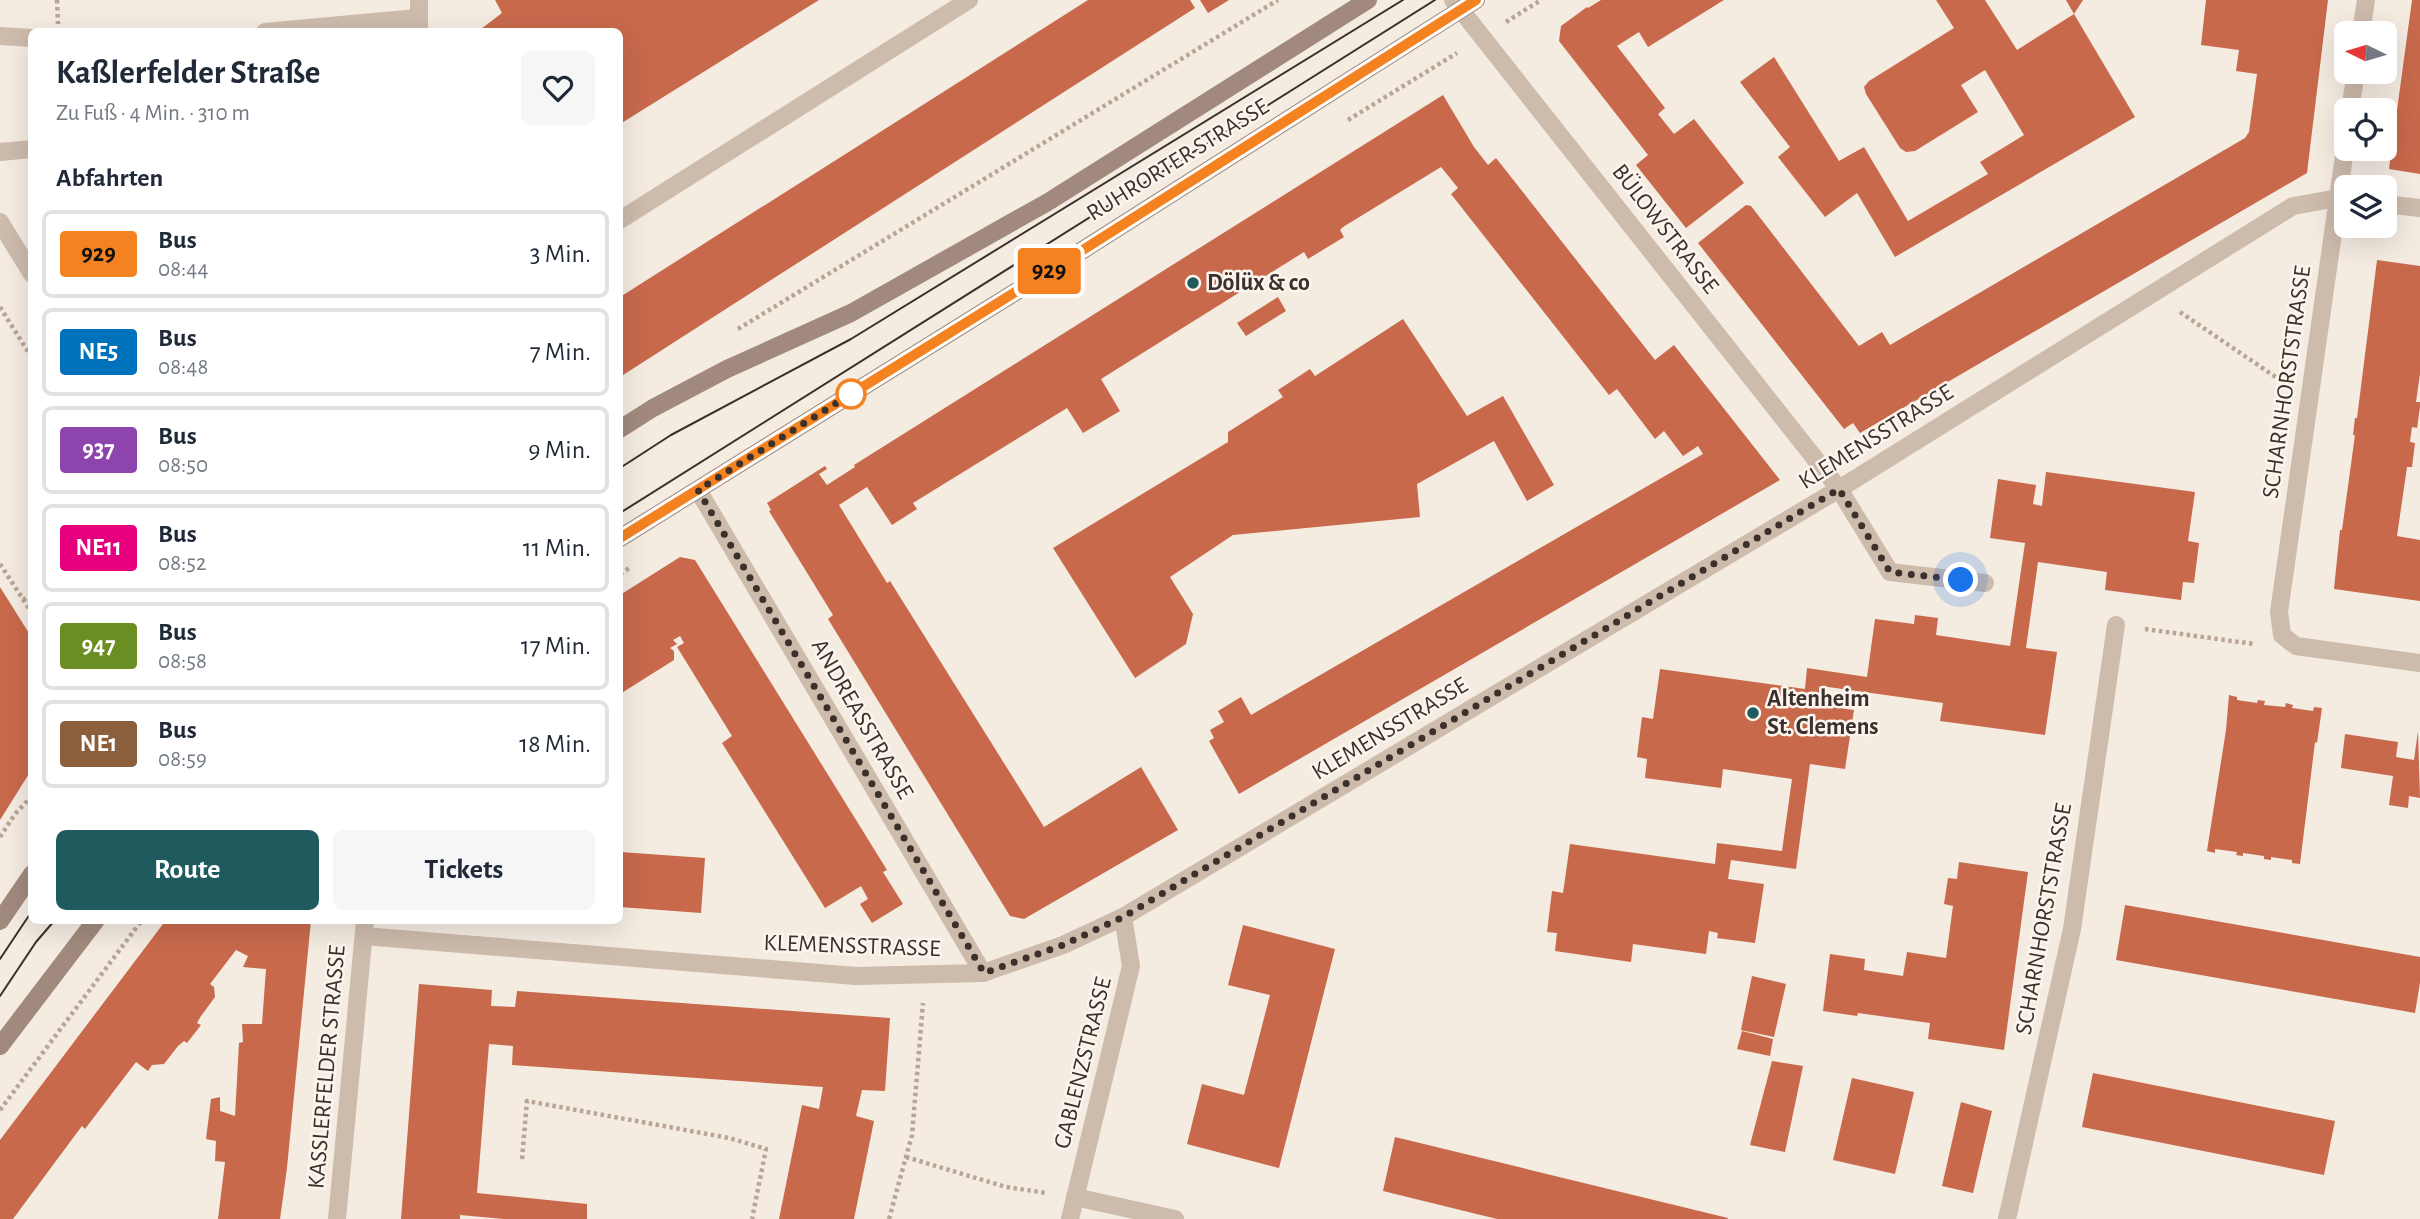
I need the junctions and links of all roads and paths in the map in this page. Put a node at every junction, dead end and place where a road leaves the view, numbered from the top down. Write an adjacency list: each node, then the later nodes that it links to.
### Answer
1 (57, 0): 10 (path)
2 (969, 0): 20 (street)
3 (1279, 0): 26 (path)
4 (1368, 0): 29 (main road, RUHRORTER STRASSE)
5 (1541, 0): 13 (path)
6 (2365, 0): 9 (street)
7 (1463, 3): 13 (street, BÜLOWSTRASSE); 31 (main road, RUHRORTER STRASSE)
8 (418, 16): 11 (street)
9 (2362, 21)
10 (58, 28)
11 (303, 28)
12 (0, 36): 14 (street)
13 (1482, 37): 30 (street, BÜLOWSTRASSE)
14 (28, 38)
15 (28, 149): 16 (street)
16 (0, 152)
17 (2334, 199): 24 (street, KLEMENSSTRASSE)
18 (2397, 205): 19 (street)
19 (2420, 208)
20 (623, 218)
21 (0, 222): 23 (street)
22 (2335, 238): 28 (street, SCHARNHORSTSTRASSE)
23 (28, 268)
24 (2153, 293): 28 (path); 30 (street, KLEMENSSTRASSE)
25 (0, 307): 27 (path)
26 (735, 331)
27 (28, 352)
28 (2309, 400): 39 (street, SCHARNHORSTSTRASSE)
29 (623, 427)
30 (1839, 489): 34 (street, BÜLOWSTRASSE); 44 (street, KLEMENSSTRASSE)
31 (698, 490): 32 (main road, RUHRORTER STRASSE); 49 (street, ANDREASSTRASSE)
32 (623, 536)
33 (0, 564): 36 (path)
34 (1985, 583)
35 (28, 597): 36 (path)
36 (23, 600): 37 (path)
37 (28, 607)
38 (2116, 625): 39 (path); 61 (street, SCHARNHORSTSTRASSE)
39 (2282, 635): 40 (street)
40 (2420, 663)
41 (28, 800): 42 (path)
42 (0, 838)
43 (28, 880): 45 (main road)
44 (1123, 917): 49 (street, KLEMENSSTRASSE); 55 (street, GABLENZSTRASSE)
45 (0, 921)
46 (93, 924): 51 (main road)
47 (139, 924): 52 (path)
48 (365, 928): 50 (street, KLEMENSSTRASSE); 56 (street, KASSLERFELDER STRASSE)
49 (984, 973): 50 (street, KLEMENSSTRASSE)
50 (926, 974): 53 (path)
51 (0, 1046)
52 (0, 1110)
53 (906, 1157): 55 (path); 58 (path)
54 (522, 1158): 57 (path)
55 (1075, 1197): 59 (street, GABLENZSTRASSE); 60 (street)
56 (337, 1219)
57 (752, 1219)
58 (889, 1219)
59 (1070, 1219)
60 (1175, 1219)
61 (2007, 1219)

